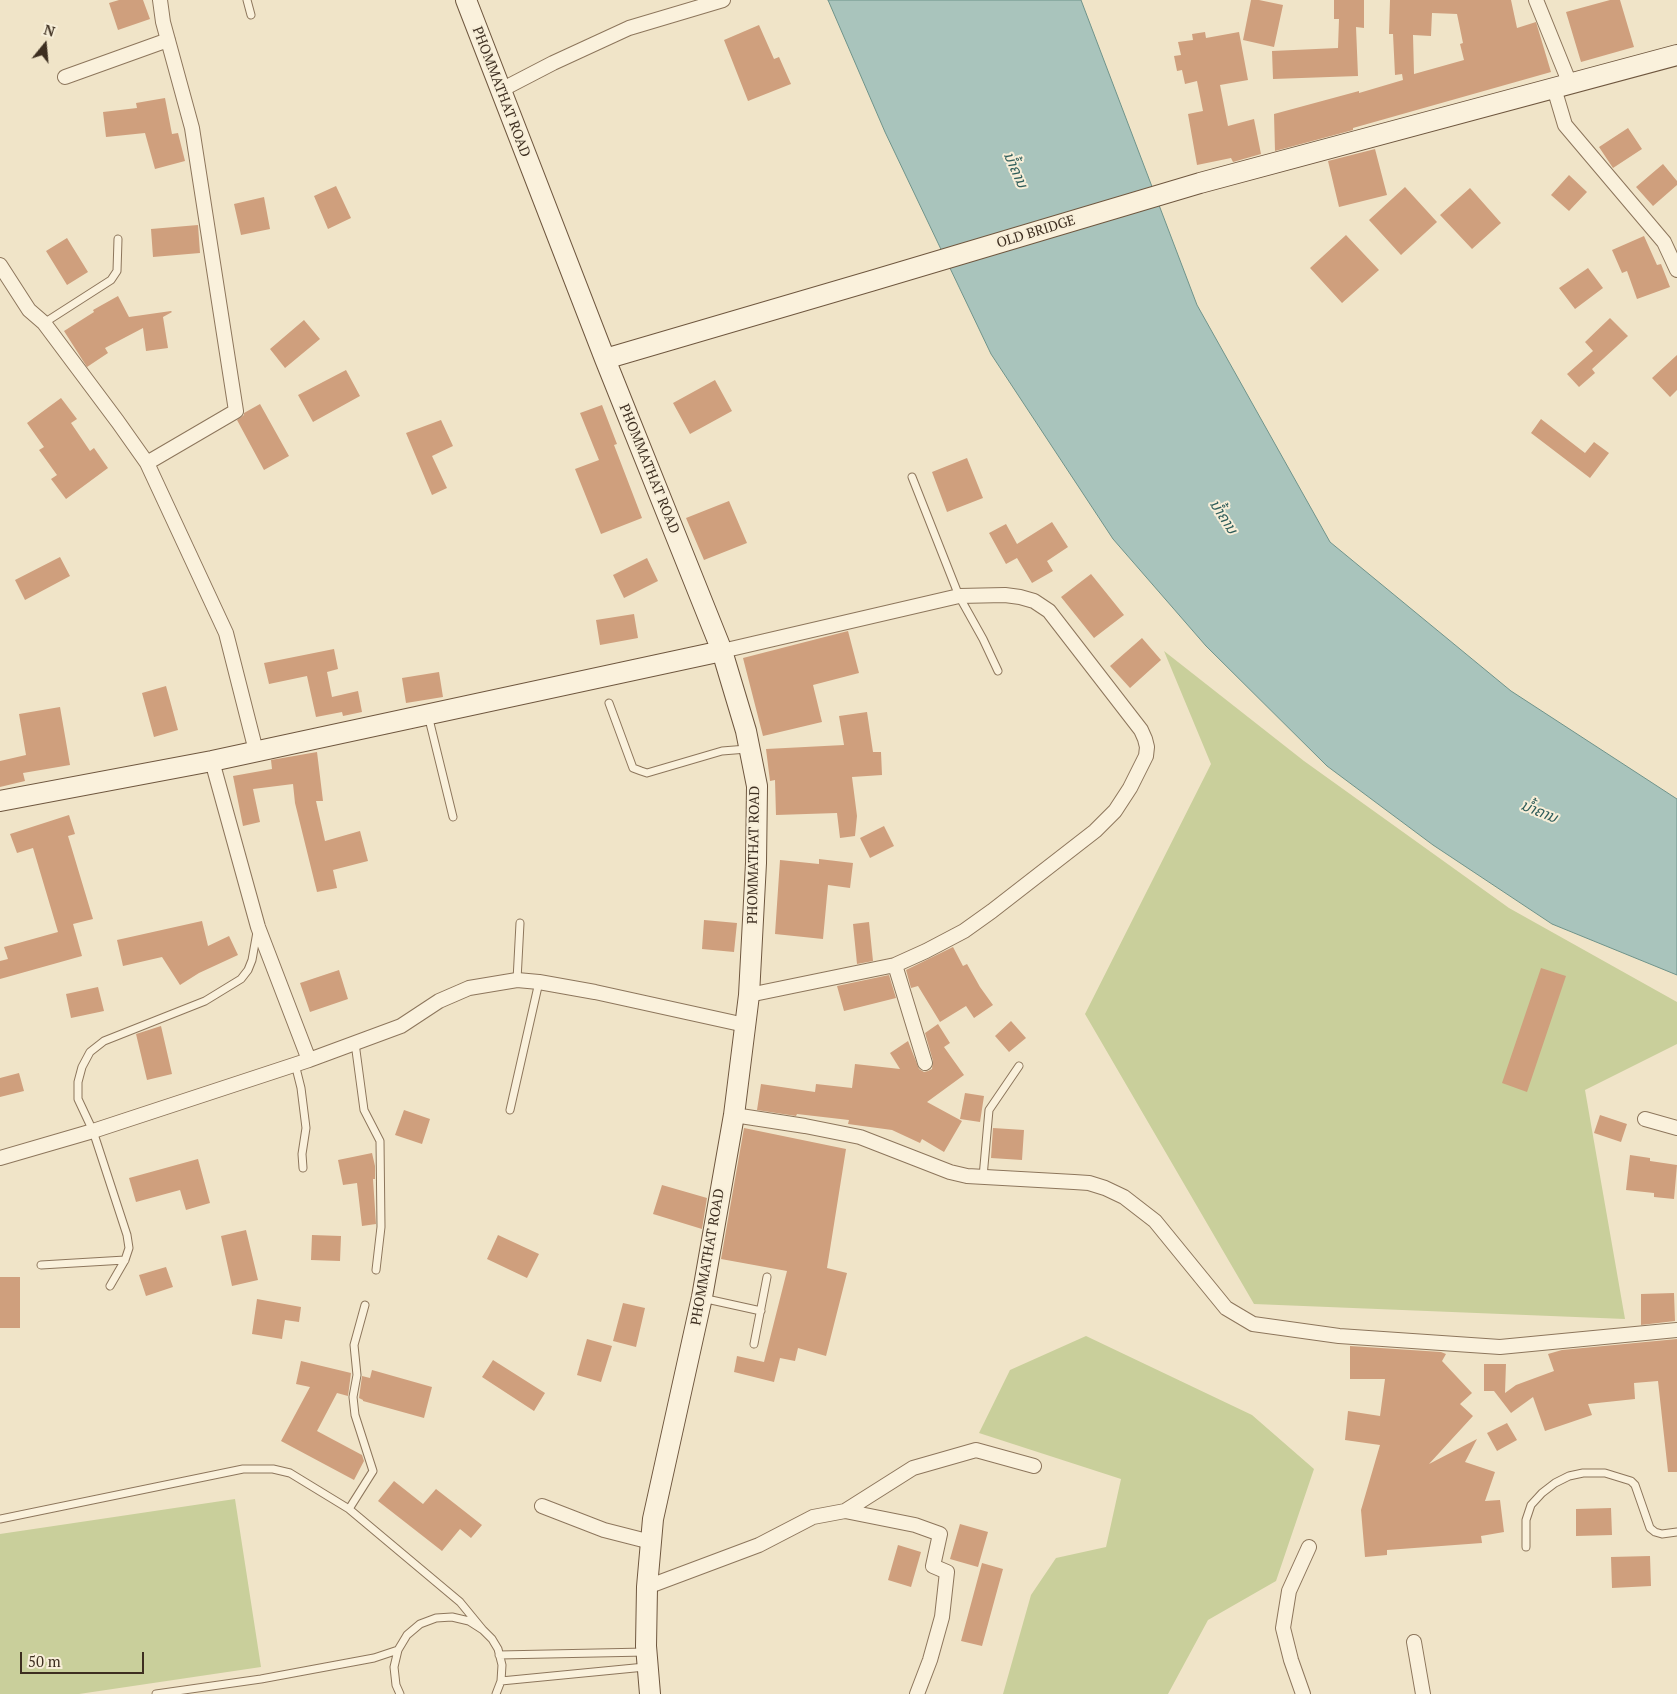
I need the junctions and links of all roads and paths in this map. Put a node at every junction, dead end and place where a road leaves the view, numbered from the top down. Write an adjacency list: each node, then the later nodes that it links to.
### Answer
1 (160, 0): 7 (street)
2 (247, 0): 6 (lane)
3 (466, 0): 11 (street, PHOMMATHAT ROAD)
4 (723, 0): 11 (street)
5 (1536, 0): 10 (street)
6 (251, 15)
7 (168, 40): 9 (street); 17 (street)
8 (1677, 54): 10 (street, OLD BRIDGE)
9 (65, 77)
10 (1562, 86): 14 (street); 16 (street, OLD BRIDGE)
11 (501, 90): 16 (street, PHOMMATHAT ROAD)
12 (118, 239): 15 (lane)
13 (0, 265): 15 (street)
14 (1677, 270)
15 (44, 323): 17 (street)
16 (604, 359): 20 (street, PHOMMATHAT ROAD)
17 (147, 463): 25 (street)
18 (912, 477): 19 (lane)
19 (959, 596): 20 (street); 21 (lane); 31 (street)
20 (722, 651): 23 (street); 24 (street, PHOMMATHAT ROAD)
21 (998, 671)
22 (609, 703): 24 (lane)
23 (428, 714): 25 (street); 28 (lane)
24 (750, 748): 34 (street, PHOMMATHAT ROAD)
25 (256, 751): 26 (street)
26 (212, 761): 27 (street); 30 (street)
27 (0, 801)
28 (453, 817)
29 (520, 923): 32 (lane)
30 (258, 927): 37 (street); 45 (lane)
31 (895, 965): 34 (street); 38 (street)
32 (516, 980): 33 (street); 36 (street)
33 (539, 982): 35 (street); 41 (lane)
34 (750, 995): 35 (street, PHOMMATHAT ROAD)
35 (745, 1025): 42 (street, PHOMMATHAT ROAD)
36 (355, 1043): 37 (street); 51 (lane)
37 (309, 1060): 39 (street)
38 (925, 1063)
39 (295, 1064): 45 (street); 47 (lane)
40 (1019, 1066): 48 (lane)
41 (510, 1110)
42 (734, 1115): 48 (street); 54 (street, PHOMMATHAT ROAD)
43 (1645, 1119): 44 (street)
44 (1677, 1128)
45 (93, 1131): 46 (street); 49 (lane)
46 (0, 1158)
47 (303, 1168)
48 (983, 1178): 57 (street)
49 (125, 1260): 50 (lane); 53 (lane)
50 (41, 1265)
51 (376, 1270)
52 (767, 1277): 56 (lane)
53 (110, 1286)
54 (702, 1298): 56 (lane); 65 (street, PHOMMATHAT ROAD)
55 (365, 1305): 61 (lane)
56 (760, 1311): 58 (lane)
57 (1677, 1330)
58 (754, 1344)
59 (1034, 1466): 62 (street)
60 (542, 1506): 65 (street)
61 (349, 1508): 63 (lane); 69 (lane)
62 (845, 1511): 68 (street); 79 (street)
63 (0, 1519)
64 (1677, 1532): 66 (lane)
65 (651, 1542): 68 (street, PHOMMATHAT ROAD)
66 (1526, 1547)
67 (1309, 1548): 80 (street)
68 (647, 1587): 73 (street, PHOMMATHAT ROAD)
69 (483, 1630): 71 (lane); 72 (lane)
70 (1414, 1642): 81 (street)
71 (398, 1650): 75 (lane); 76 (lane)
72 (499, 1655): 73 (lane); 74 (lane)
73 (647, 1660): 74 (lane); 78 (street, PHOMMATHAT ROAD)
74 (501, 1681): 77 (lane)
75 (156, 1694)
76 (400, 1694)
77 (496, 1694)
78 (650, 1694)
79 (917, 1694)
80 (1303, 1694)
81 (1423, 1694)

